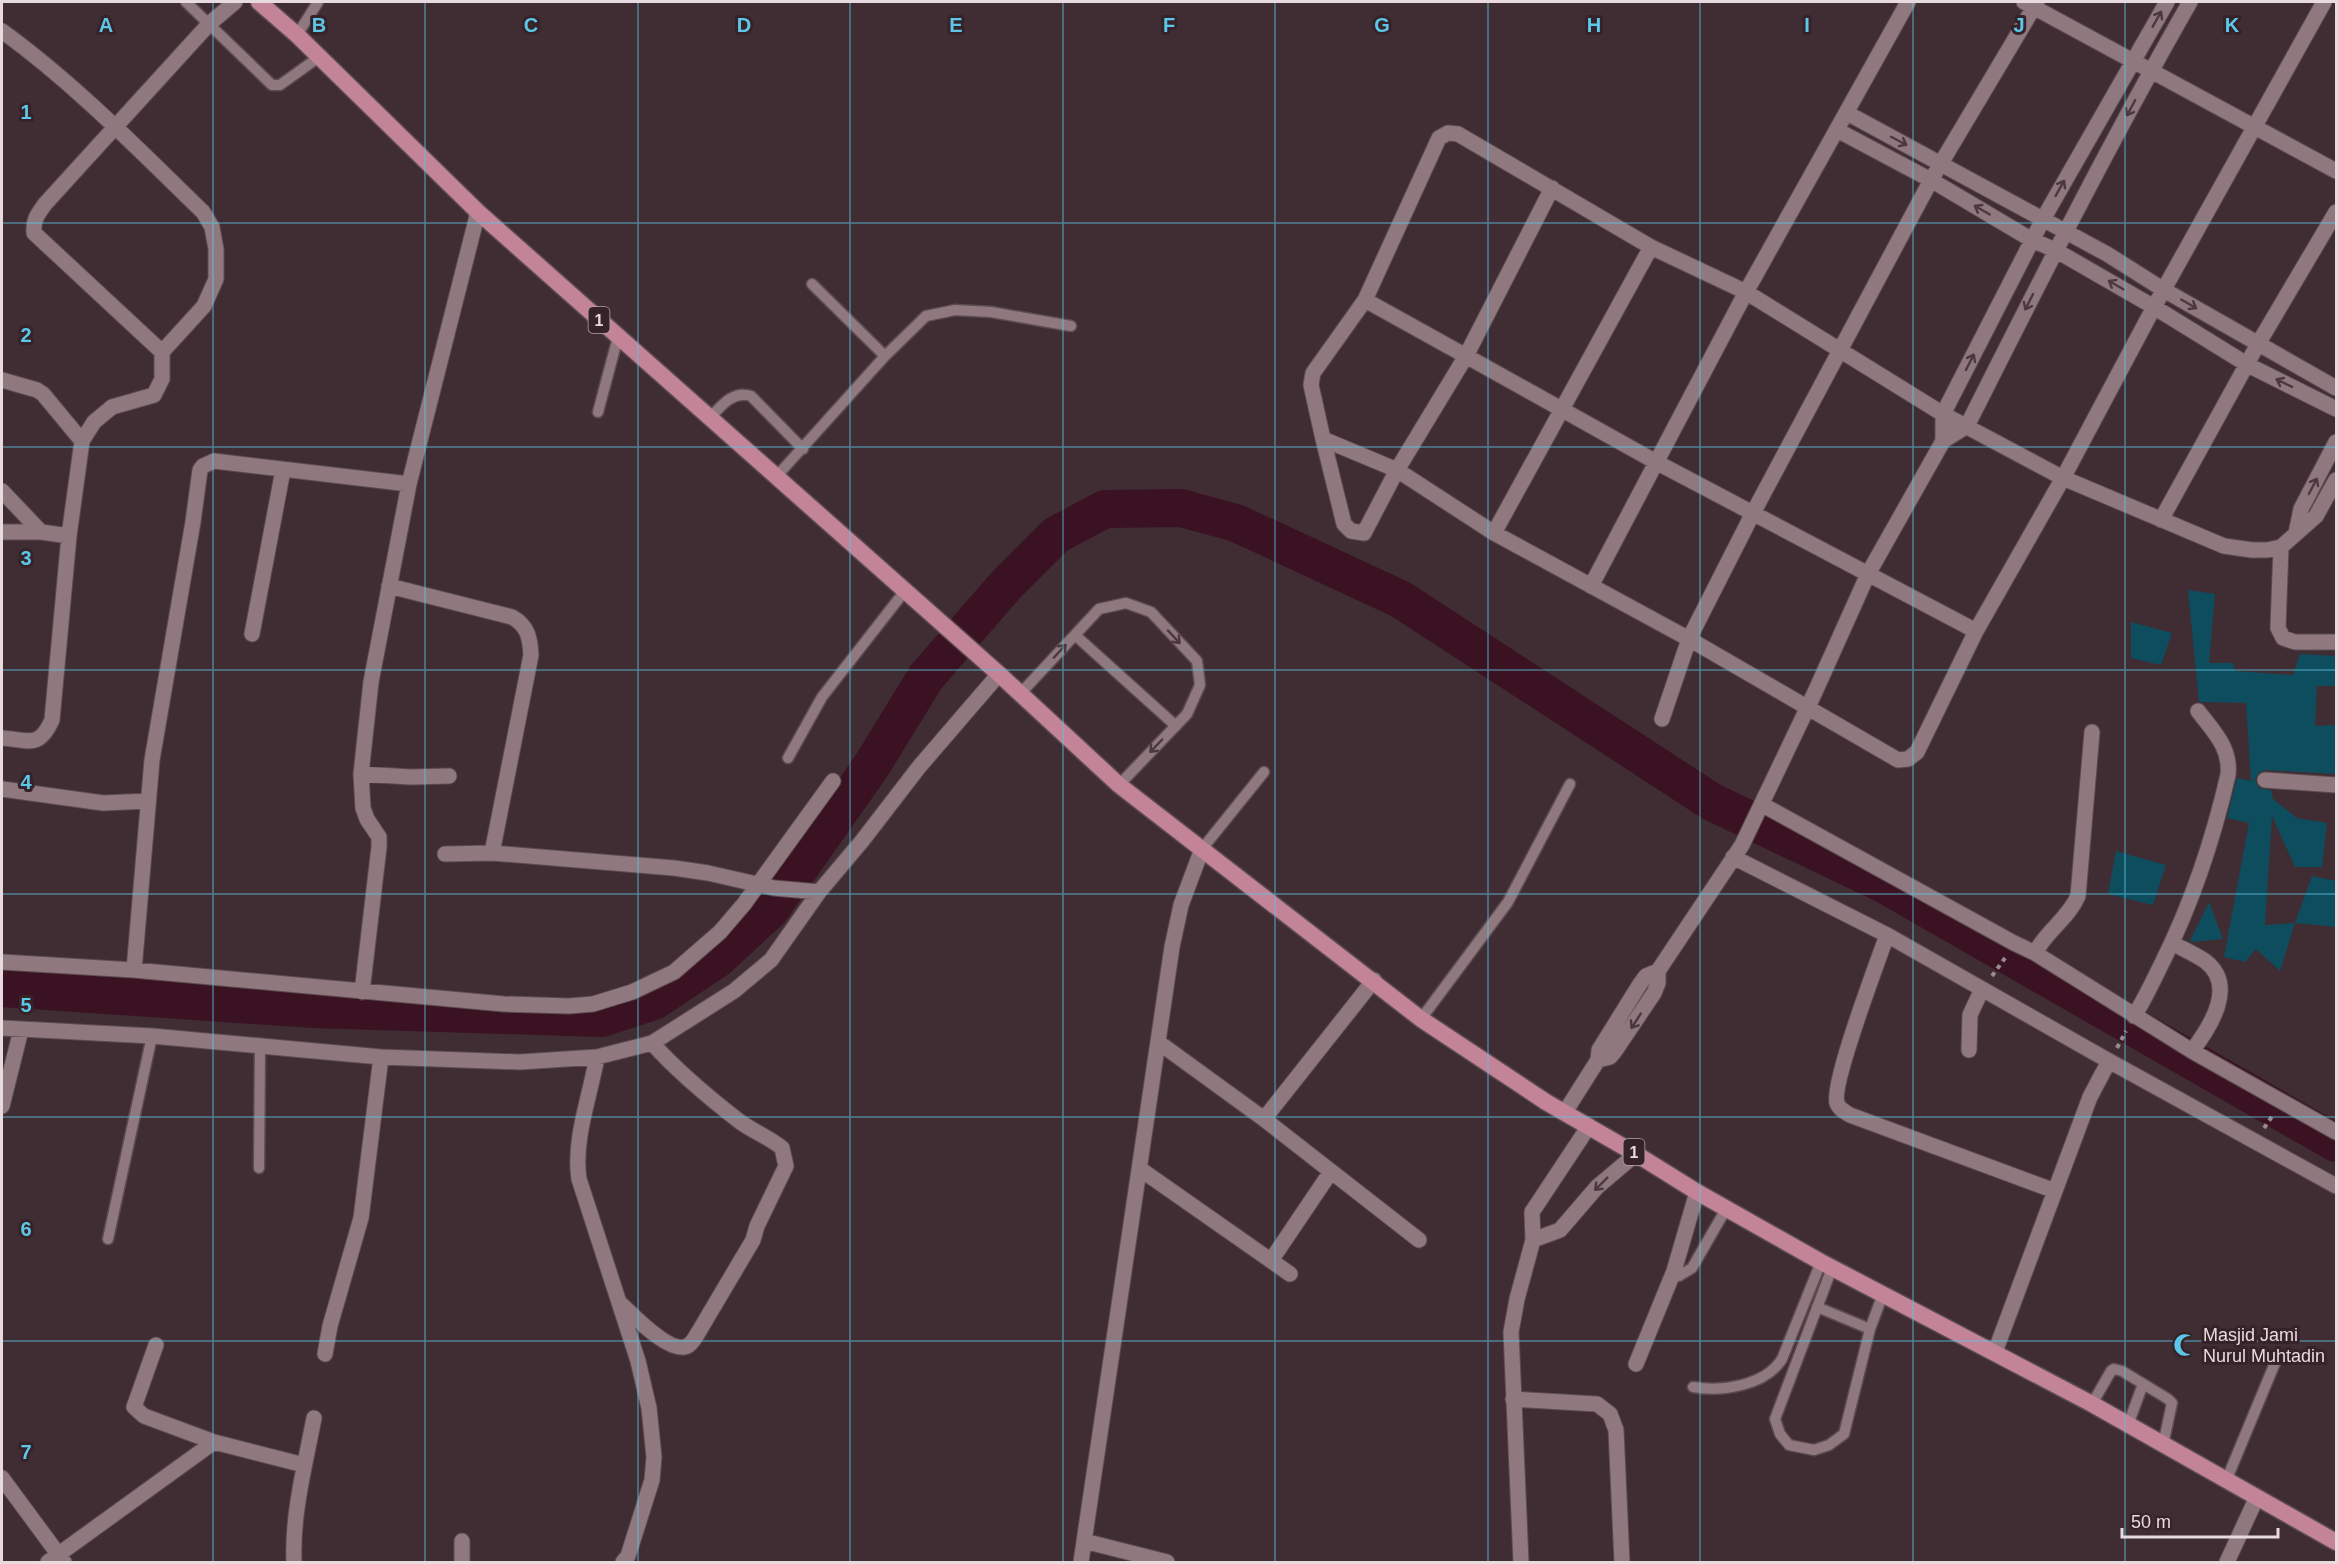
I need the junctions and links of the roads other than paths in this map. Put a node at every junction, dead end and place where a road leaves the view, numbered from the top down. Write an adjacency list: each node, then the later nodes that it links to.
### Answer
1 (186, 2): 10 (lane)
2 (235, 2): 10 (street)
3 (259, 2): 12 (highway, 1)
4 (318, 2): 12 (lane)
5 (1908, 2): 16 (street)
6 (2167, 2): 14 (street, one-way to 6)
7 (2190, 2): 15 (street)
8 (2324, 2): 18 (street)
9 (2032, 3): 14 (street); 20 (street)
10 (209, 24): 13 (lane); 17 (street)
11 (2, 31): 17 (street)
12 (297, 35): 13 (highway, 1)
13 (319, 57): 24 (highway, 1)
14 (2133, 60): 15 (street); 26 (street, one-way to 14)
15 (2151, 71): 18 (street); 27 (street, one-way to 27)
16 (1847, 113): 19 (street); 20 (street, one-way to 20)
17 (116, 126): 40 (street); 40 (street)
18 (2255, 127): 21 (street); 32 (street)
19 (1837, 130): 22 (street); 33 (street)
20 (1942, 164): 22 (street); 26 (street)
21 (2337, 171)
22 (1931, 180): 28 (street, one-way to 22); 39 (street)
23 (1552, 188): 29 (street); 34 (street); 42 (street)
24 (478, 212): 37 (highway, 1); 63 (street)
25 (2337, 212): 38 (street)
26 (2042, 220): 27 (street); 28 (street)
27 (2066, 232): 30 (street); 32 (street)
28 (2032, 240): 30 (street); 49 (street, one-way to 28)
29 (1652, 247): 33 (street); 47 (street)
30 (2055, 250): 35 (street, one-way to 30); 51 (street, one-way to 51)
31 (812, 284): 41 (lane)
32 (2164, 290): 35 (street); 38 (street, one-way to 38)
33 (1746, 292): 39 (street); 57 (street)
34 (1365, 300): 42 (street); 52 (street)
35 (2154, 307): 43 (street); 61 (street)
36 (1071, 326): 41 (lane)
37 (618, 337): 48 (lane); 50 (highway, 1)
38 (2258, 344): 43 (street); 45 (street)
39 (1841, 351): 49 (street); 65 (street)
40 (162, 352): 53 (street)
41 (885, 356): 56 (lane)
42 (1466, 356): 47 (street); 59 (street)
43 (2248, 365): 46 (street, one-way to 43); 66 (street)
44 (2, 380): 53 (street)
45 (2337, 388)
46 (2337, 409)
47 (1560, 410): 57 (street); 69 (street)
48 (598, 412)
49 (1944, 414): 51 (street); 54 (street)
50 (709, 418): 56 (lane); 60 (highway, 1)
51 (1967, 426): 54 (street); 61 (street)
52 (1323, 439): 59 (street); 59 (street)
53 (82, 441): 71 (street)
54 (1943, 441): 73 (street)
55 (2337, 442): 70 (street, one-way to 55)
56 (803, 448): 60 (lane)
57 (1656, 462): 65 (street); 75 (street)
58 (283, 470): 63 (street); 78 (street); 100 (street)
59 (1397, 470): 69 (street)
60 (776, 477): 76 (highway, 1)
61 (2063, 478): 66 (street); 77 (street)
62 (2337, 480): 70 (street)
63 (409, 484): 74 (street)
64 (2, 491): 68 (street)
65 (1753, 513): 73 (street); 80 (street)
66 (2161, 520): 72 (street)
67 (2, 532): 68 (street)
68 (41, 532): 71 (street)
69 (1494, 533): 75 (street)
70 (2296, 533): 72 (street)
71 (69, 536): 89 (street)
72 (2281, 547): 81 (street)
73 (1868, 574): 77 (street); 84 (street)
74 (389, 586): 92 (street); 104 (street)
75 (1591, 586): 80 (street)
76 (904, 592): 82 (highway, 1); 90 (lane)
77 (1976, 631): 84 (street)
78 (252, 634)
79 (1075, 635): 83 (lane, one-way to 79); 87 (lane); 87 (lane, one-way to 87)
80 (1689, 639): 84 (street); 86 (street)
81 (2337, 642)
82 (996, 672): 83 (highway, 1); 107 (street)
83 (1020, 694): 97 (highway, 1)
84 (1808, 708): 101 (street)
85 (2198, 711): 109 (street)
86 (1662, 720)
87 (1176, 726): 97 (lane, one-way to 97)
88 (2092, 732): 110 (street)
89 (2, 738)
90 (788, 758)
91 (1264, 772): 102 (lane)
92 (362, 774): 93 (street); 115 (street)
93 (449, 776)
94 (2265, 780): 98 (street)
95 (833, 781): 106 (street)
96 (1570, 784): 116 (lane)
97 (1119, 785): 102 (highway, 1)
98 (2337, 785)
99 (2, 789): 100 (street)
100 (148, 801): 112 (street)
101 (1763, 805): 103 (street); 110 (street)
102 (1202, 849): 113 (highway, 1); 121 (street)
103 (1738, 851): 108 (street); 130 (street)
104 (492, 853): 105 (street); 106 (street)
105 (445, 854)
106 (756, 885): 107 (street); 115 (street)
107 (812, 891): 122 (street)
108 (1887, 934): 114 (street); 139 (street)
109 (2172, 943): 117 (street); 125 (street)
110 (2036, 953): 117 (street)
111 (2, 962): 112 (street)
112 (134, 970): 115 (street)
113 (1374, 980): 116 (highway, 1); 131 (street)
114 (1985, 985): 124 (street); 128 (street)
115 (362, 992)
116 (1421, 1019): 130 (highway, 1)
117 (2132, 1020): 125 (street)
118 (2, 1028): 119 (street)
119 (21, 1030): 120 (street); 129 (street)
120 (152, 1036): 123 (street); 142 (lane)
121 (1158, 1042): 131 (street); 136 (street)
122 (652, 1043): 127 (street); 150 (street)
123 (260, 1048): 126 (street); 135 (lane)
124 (1969, 1050)
125 (2193, 1051): 133 (street)
126 (381, 1057): 127 (street); 155 (street)
127 (597, 1058): 150 (street)
128 (2111, 1058): 138 (street); 139 (street)
129 (2, 1106)
130 (1565, 1112): 132 (highway, 1)
131 (1264, 1119): 137 (street)
132 (1589, 1126): 134 (highway, 1); 144 (street)
133 (2337, 1132)
134 (1636, 1154): 140 (highway, 1); 144 (street, one-way to 144)
135 (259, 1168)
136 (1140, 1169): 145 (street); 170 (street)
137 (1330, 1173): 143 (street); 145 (street)
138 (2337, 1186)
139 (2055, 1191): 154 (street)
140 (1696, 1192): 141 (highway, 1); 148 (street)
141 (1726, 1209): 146 (highway, 1); 148 (lane)
142 (108, 1239)
143 (1419, 1240)
144 (1533, 1240): 160 (street)
145 (1272, 1259): 147 (street)
146 (1826, 1265): 149 (highway, 1); 151 (lane); 159 (lane)
147 (1290, 1274)
148 (1672, 1275): 157 (street)
149 (1883, 1294): 152 (lane); 154 (highway, 1)
150 (620, 1303): 176 (street)
151 (1817, 1307): 152 (lane); 152 (lane)
152 (1870, 1329)
153 (156, 1345): 164 (street)
154 (1995, 1352): 161 (highway, 1)
155 (325, 1354)
156 (2275, 1363): 168 (lane)
157 (1636, 1364)
158 (2143, 1384): 161 (lane); 163 (lane); 165 (lane)
159 (1693, 1387)
160 (1513, 1398): 179 (street); 180 (street)
161 (2092, 1404): 163 (highway, 1)
162 (314, 1418): 166 (street)
163 (2128, 1425): 165 (highway, 1)
164 (214, 1442): 166 (street); 173 (street)
165 (2163, 1445): 168 (highway, 1)
166 (304, 1465): 174 (street)
167 (2, 1478): 173 (street)
168 (2226, 1481): 169 (highway, 1)
169 (2256, 1499): 172 (highway, 1); 181 (street)
170 (1084, 1540): 177 (street); 178 (street)
171 (462, 1541): 175 (street)
172 (2337, 1542)
173 (57, 1560)
174 (294, 1563)
175 (462, 1563)
176 (623, 1563)
177 (1081, 1563)
178 (1167, 1563)
179 (1521, 1563)
180 (1622, 1563)
181 (2227, 1563)

